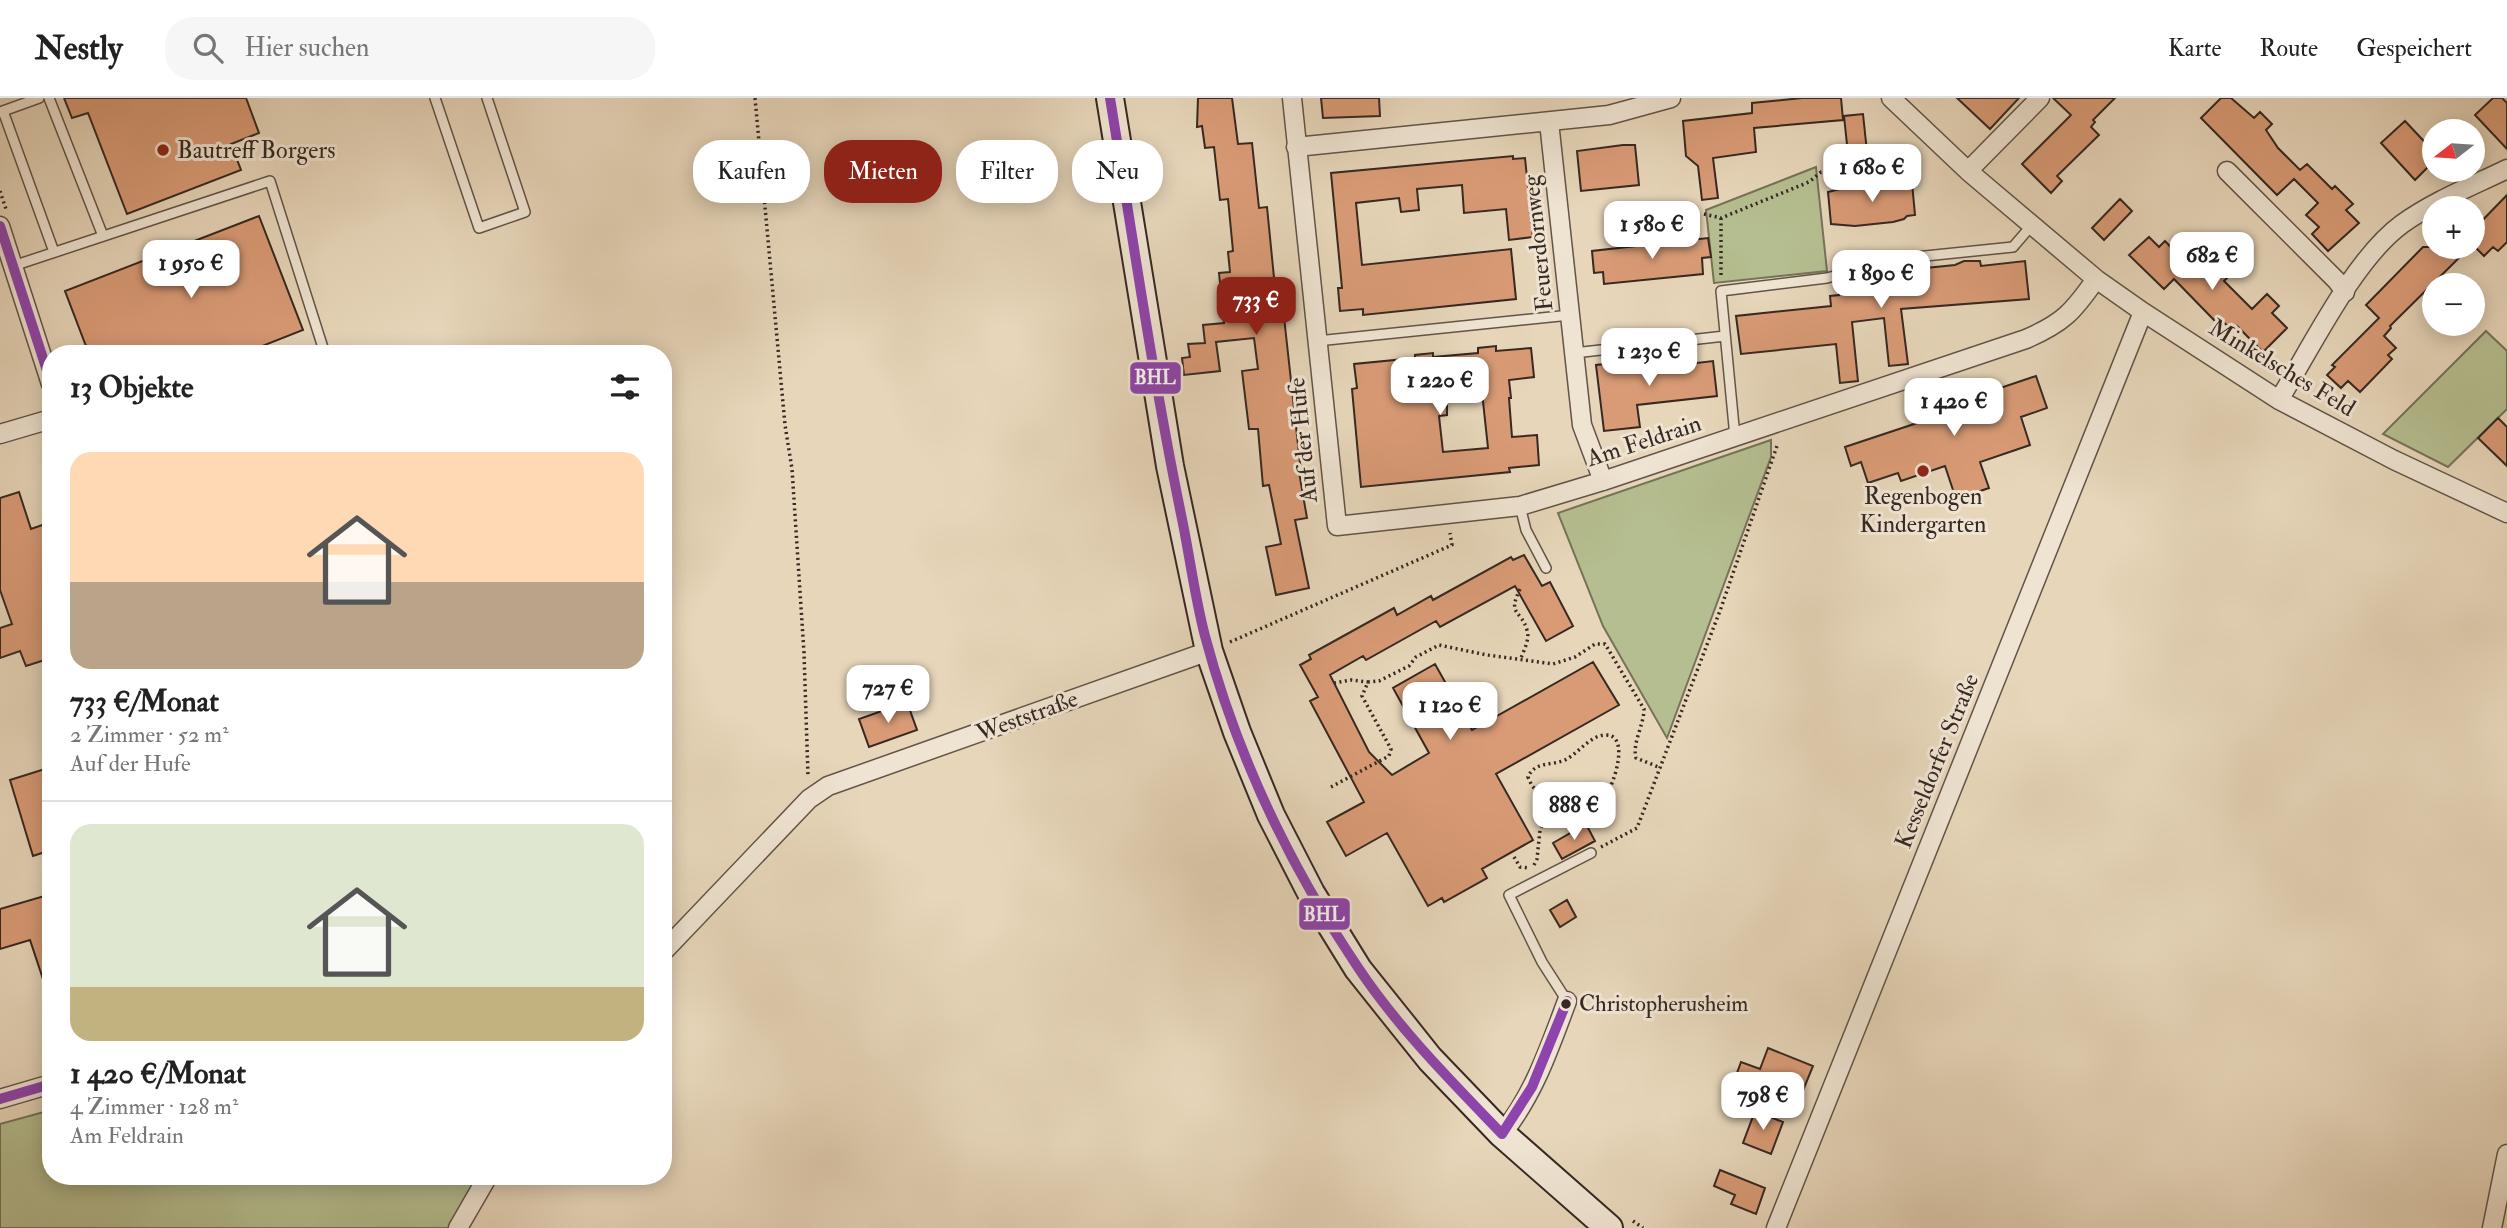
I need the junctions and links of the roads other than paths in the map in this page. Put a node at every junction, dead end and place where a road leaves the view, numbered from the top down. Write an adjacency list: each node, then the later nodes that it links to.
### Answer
1 (39, 98): 10 (lane)
2 (49, 98): 18 (lane)
3 (435, 98): 4 (lane)
4 (487, 98)
5 (1110, 98): 39 (main road)
6 (1292, 98): 12 (street, Auf der Hufe)
7 (1671, 98): 11 (street)
8 (1891, 98): 14 (street, Minkelsches Feld)
9 (2040, 98): 14 (street)
10 (1, 111): 19 (lane)
11 (1549, 122): 12 (street); 24 (street, Feuerdornweg)
12 (1296, 147): 26 (street, Auf der Hufe)
13 (2507, 169): 22 (street)
14 (1968, 171): 16 (street, Minkelsches Feld)
15 (2227, 172): 22 (street)
16 (2032, 225): 21 (street, Minkelsches Feld); 25 (lane)
17 (0, 226): 20 (street)
18 (103, 236): 19 (lane); 27 (lane)
19 (54, 252): 20 (lane)
20 (13, 266): 29 (street)
21 (2096, 279): 23 (street, Minkelsches Feld); 33 (street, Am Feldrain)
22 (2345, 292): 30 (street)
23 (2143, 312): 30 (street, Minkelsches Feld); 50 (street, Kesseldorfer Straße)
24 (1570, 315): 26 (lane); 28 (street, Feuerdornweg)
25 (1725, 336): 28 (lane); 33 (lane)
26 (1317, 341): 37 (street, Auf der Hufe)
27 (322, 345)
28 (1574, 353): 34 (street, Feuerdornweg)
29 (42, 356)
30 (2279, 400): 36 (street, Minkelsches Feld)
31 (42, 422): 32 (street)
32 (0, 434)
33 (1735, 437): 34 (street, Am Feldrain)
34 (1604, 481): 35 (street, Am Feldrain)
35 (1520, 506): 37 (street, Am Feldrain); 38 (lane)
36 (2507, 513)
37 (1337, 526)
38 (1546, 568)
39 (1209, 650): 41 (street, Weststraße); 45 (main road)
40 (1591, 853): 42 (lane)
41 (672, 943)
42 (1567, 1001): 45 (street)
43 (42, 1087): 44 (street)
44 (0, 1099)
45 (1502, 1134): 48 (main road)
46 (2507, 1154): 51 (street)
47 (483, 1185): 49 (street)
48 (1620, 1224)
49 (458, 1228)
50 (1776, 1228)
51 (2492, 1228)

